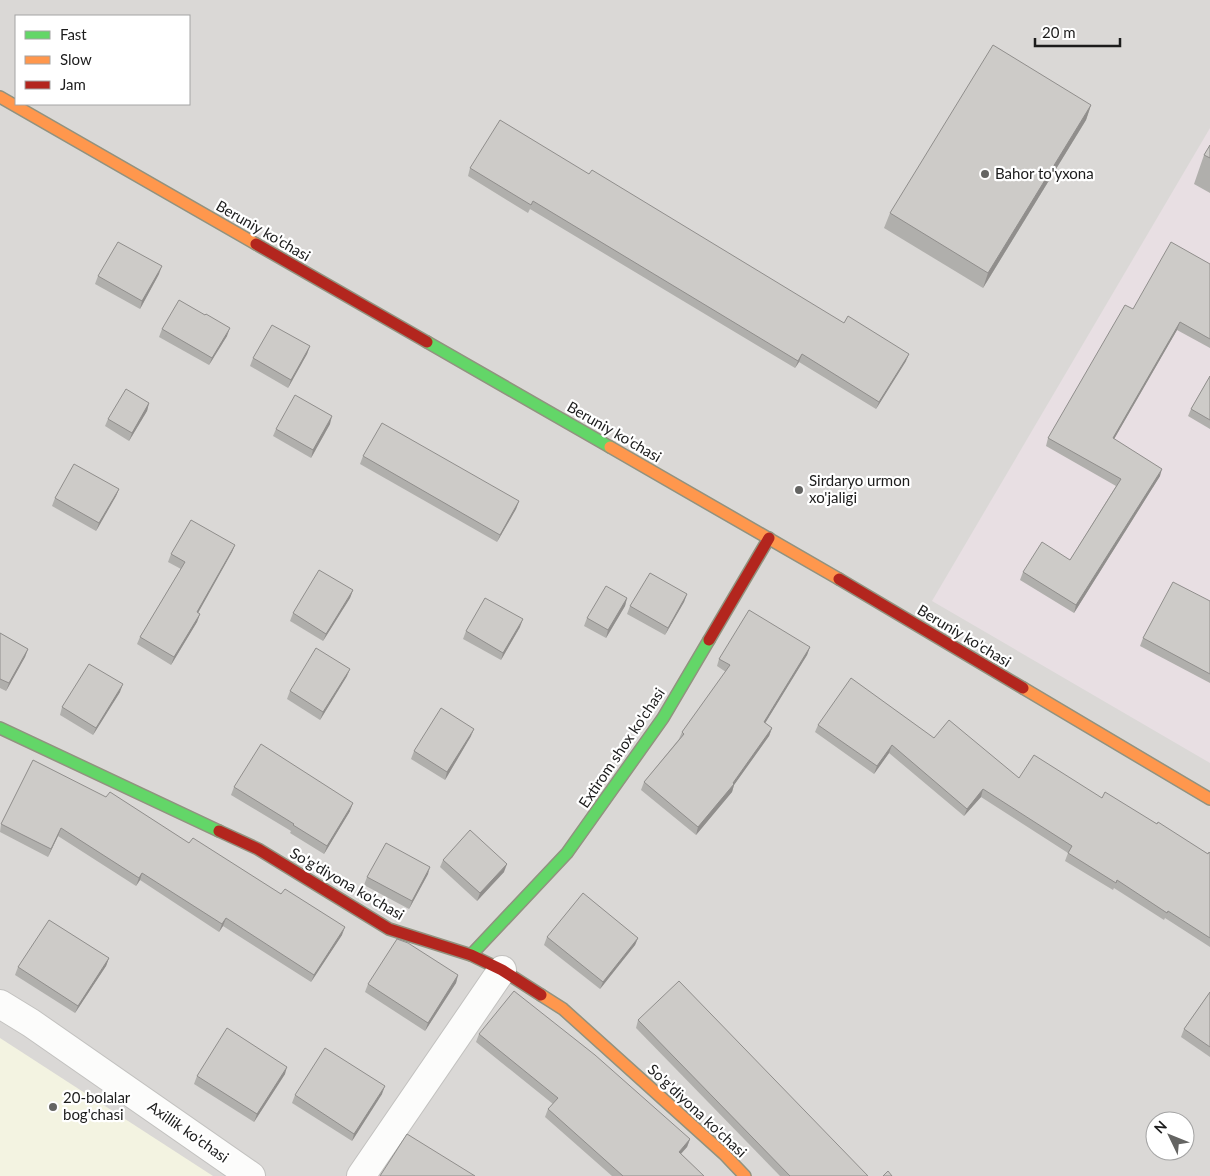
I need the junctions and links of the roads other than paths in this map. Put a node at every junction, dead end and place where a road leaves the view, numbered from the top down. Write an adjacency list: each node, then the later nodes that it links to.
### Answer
1 (2, 104): 2 (street, Beruniy ko'chasi)
2 (769, 538): 4 (street, Beruniy ko'chasi); 5 (street, Extirom shox ko'chasi)
3 (0, 728): 5 (street, So'g'diyona ko'chasi)
4 (1210, 799)
5 (471, 955): 6 (street, So'g'diyona ko'chasi)
6 (502, 970): 9 (street); 10 (street, So'g'diyona ko'chasi)
7 (0, 1004): 8 (street, Axillik ko'chasi)
8 (251, 1176)
9 (361, 1176)
10 (745, 1176)

